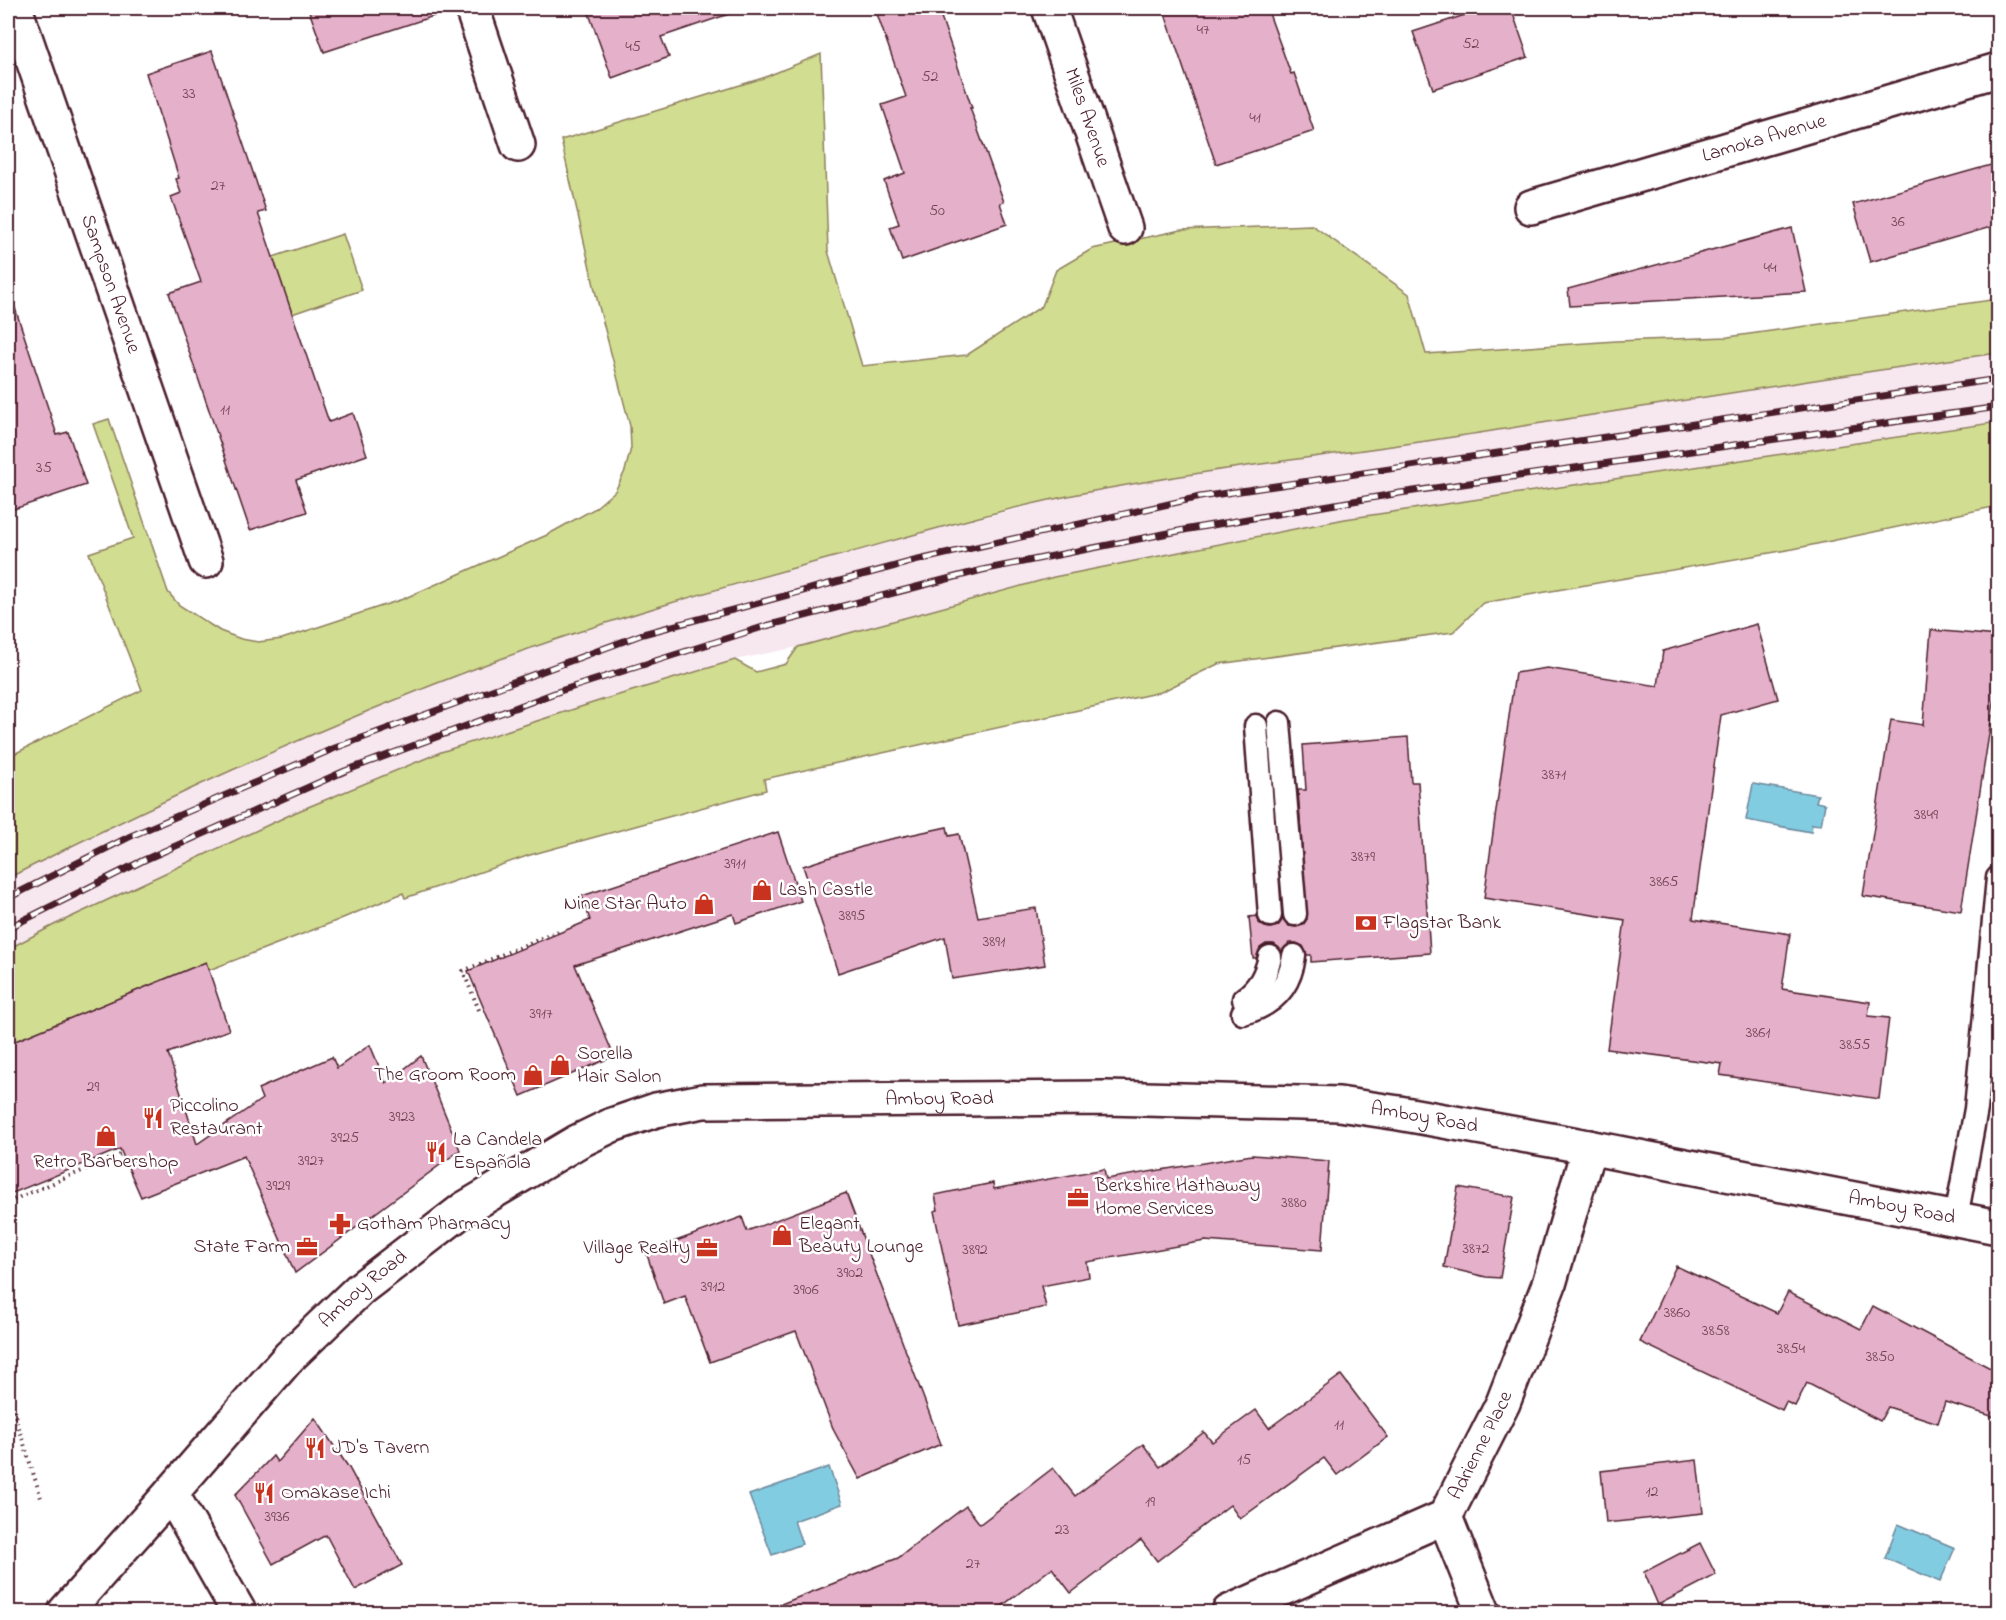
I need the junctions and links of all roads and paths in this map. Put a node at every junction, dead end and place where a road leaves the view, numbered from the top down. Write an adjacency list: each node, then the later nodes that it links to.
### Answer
1 (15, 8): 8 (street, Sampson Avenue)
2 (472, 8): 5 (street)
3 (1049, 8): 7 (street, Miles Avenue)
4 (1998, 70): 6 (street, Lamoka Avenue)
5 (518, 145)
6 (1531, 207)
7 (1125, 228)
8 (206, 561)
9 (1279, 723): 12 (lane)
10 (1256, 726): 13 (lane)
11 (1998, 878): 21 (lane)
12 (1295, 914)
13 (1270, 915)
14 (558, 930): 17 (path)
15 (1294, 956): 16 (lane)
16 (1270, 957)
17 (479, 1010)
18 (1589, 1147): 21 (street, Amboy Road); 24 (street, Amboy Road); 26 (street, Adrienne Place)
19 (120, 1155): 20 (path)
20 (8, 1202)
21 (1956, 1218): 22 (street, Amboy Road)
22 (1998, 1227)
23 (8, 1393): 25 (path)
24 (171, 1493): 27 (street, Amboy Road); 28 (street)
25 (41, 1498)
26 (1445, 1517): 29 (street, Adrienne Place); 30 (street)
27 (65, 1612)
28 (239, 1612)
29 (1229, 1612)
30 (1483, 1612)

